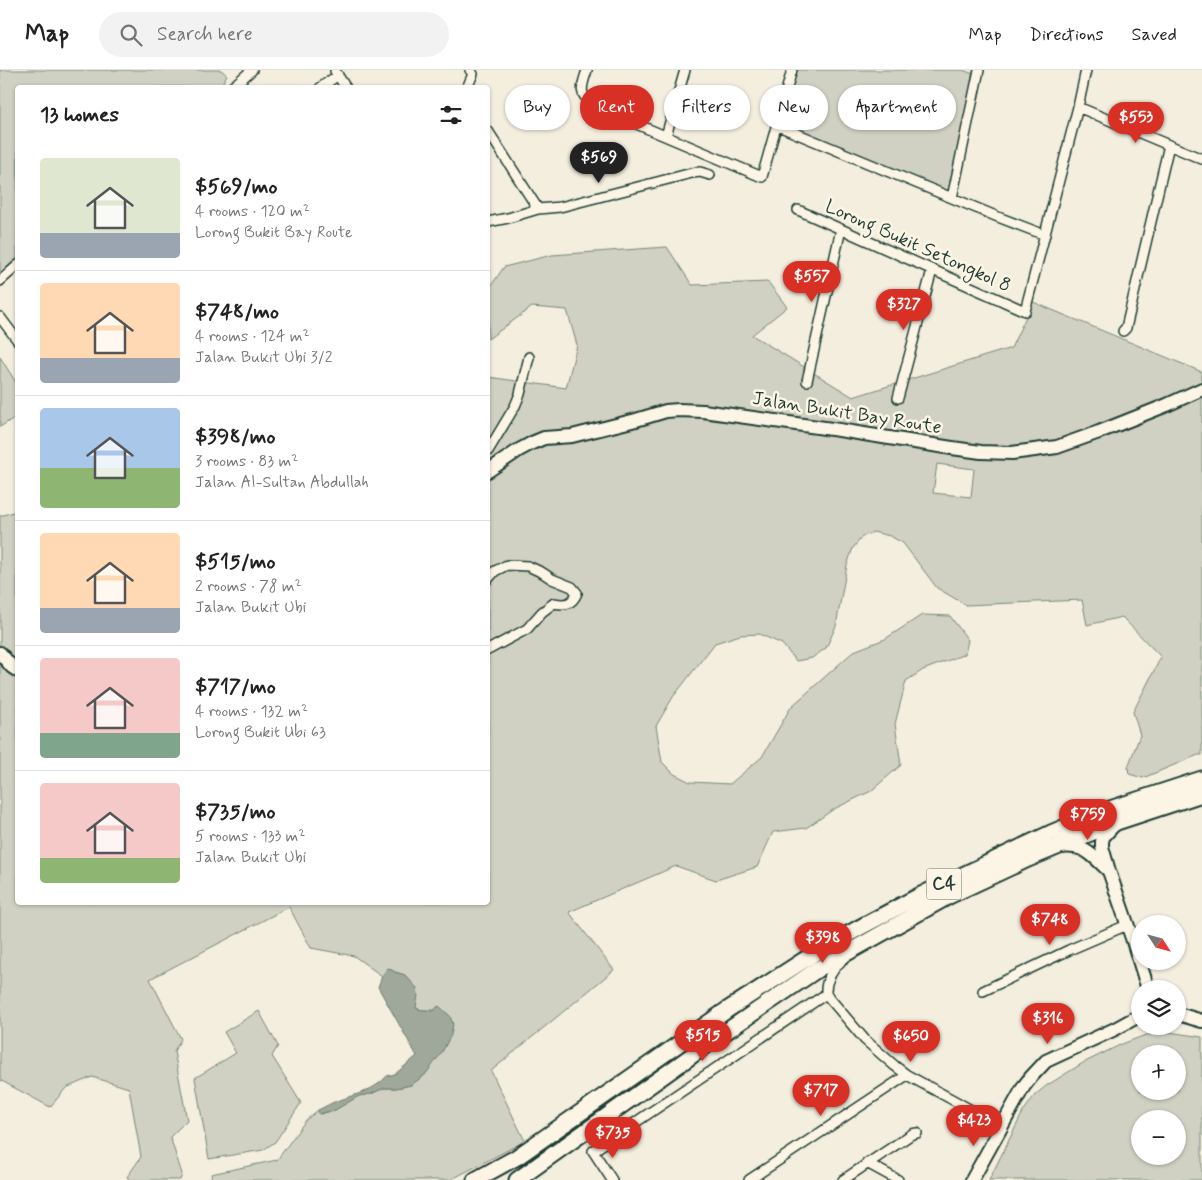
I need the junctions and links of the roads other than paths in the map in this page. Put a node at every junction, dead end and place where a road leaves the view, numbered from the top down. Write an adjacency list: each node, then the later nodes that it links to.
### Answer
1 (252, 70): 9 (street)
2 (587, 70): 18 (street)
3 (685, 70): 18 (street)
4 (792, 70): 13 (street)
5 (979, 70): 22 (street)
6 (1086, 70): 14 (street)
7 (472, 71): 12 (street)
8 (336, 72): 10 (street); 11 (street)
9 (234, 85)
10 (323, 85)
11 (344, 85)
12 (469, 85)
13 (788, 85)
14 (1078, 107): 19 (street); 27 (street)
15 (775, 130): 18 (street)
16 (788, 130): 22 (street)
17 (490, 134): 23 (street)
18 (666, 136)
19 (1169, 145): 20 (street); 32 (street)
20 (1202, 159)
21 (710, 175): 23 (street)
22 (952, 198): 27 (street)
23 (538, 209): 25 (street)
24 (798, 210): 26 (street, Lorong Bukit Setongkol 8)
25 (490, 222)
26 (841, 229): 29 (street, Lorong Bukit Setongkol 8); 35 (street)
27 (1045, 235): 29 (street, Lorong Bukit Setongkol 8)
28 (15, 267): 30 (street)
29 (932, 270): 37 (street)
30 (0, 281)
31 (0, 317): 33 (street)
32 (1124, 331)
33 (15, 337)
34 (529, 357): 38 (street)
35 (807, 381)
36 (1202, 389): 39 (street, Jalan Bukit Bay Route)
37 (898, 398)
38 (490, 444)
39 (490, 470)
40 (490, 577): 41 (street)
41 (490, 649)
42 (0, 653): 43 (street)
43 (15, 669)
44 (1202, 779): 61 (main road, C4)
45 (1202, 794): 46 (main road, C4)
46 (1117, 822): 47 (main road, C4); 48 (street)
47 (1054, 848): 48 (street); 50 (main road, C4)
48 (1109, 871): 49 (street)
49 (1127, 925): 51 (street); 52 (street)
50 (854, 949): 53 (street); 62 (main road, C4)
51 (1145, 980)
52 (983, 991)
53 (826, 994): 57 (street); 63 (street)
54 (1186, 1016): 56 (street)
55 (1131, 1020): 58 (street)
56 (1202, 1021)
57 (907, 1075): 58 (street); 64 (street)
58 (1001, 1127): 67 (street)
59 (917, 1133): 60 (street)
60 (867, 1163): 65 (street); 66 (street)
61 (475, 1180)
62 (517, 1180)
63 (612, 1180)
64 (749, 1180)
65 (842, 1180)
66 (898, 1180)
67 (972, 1180)

